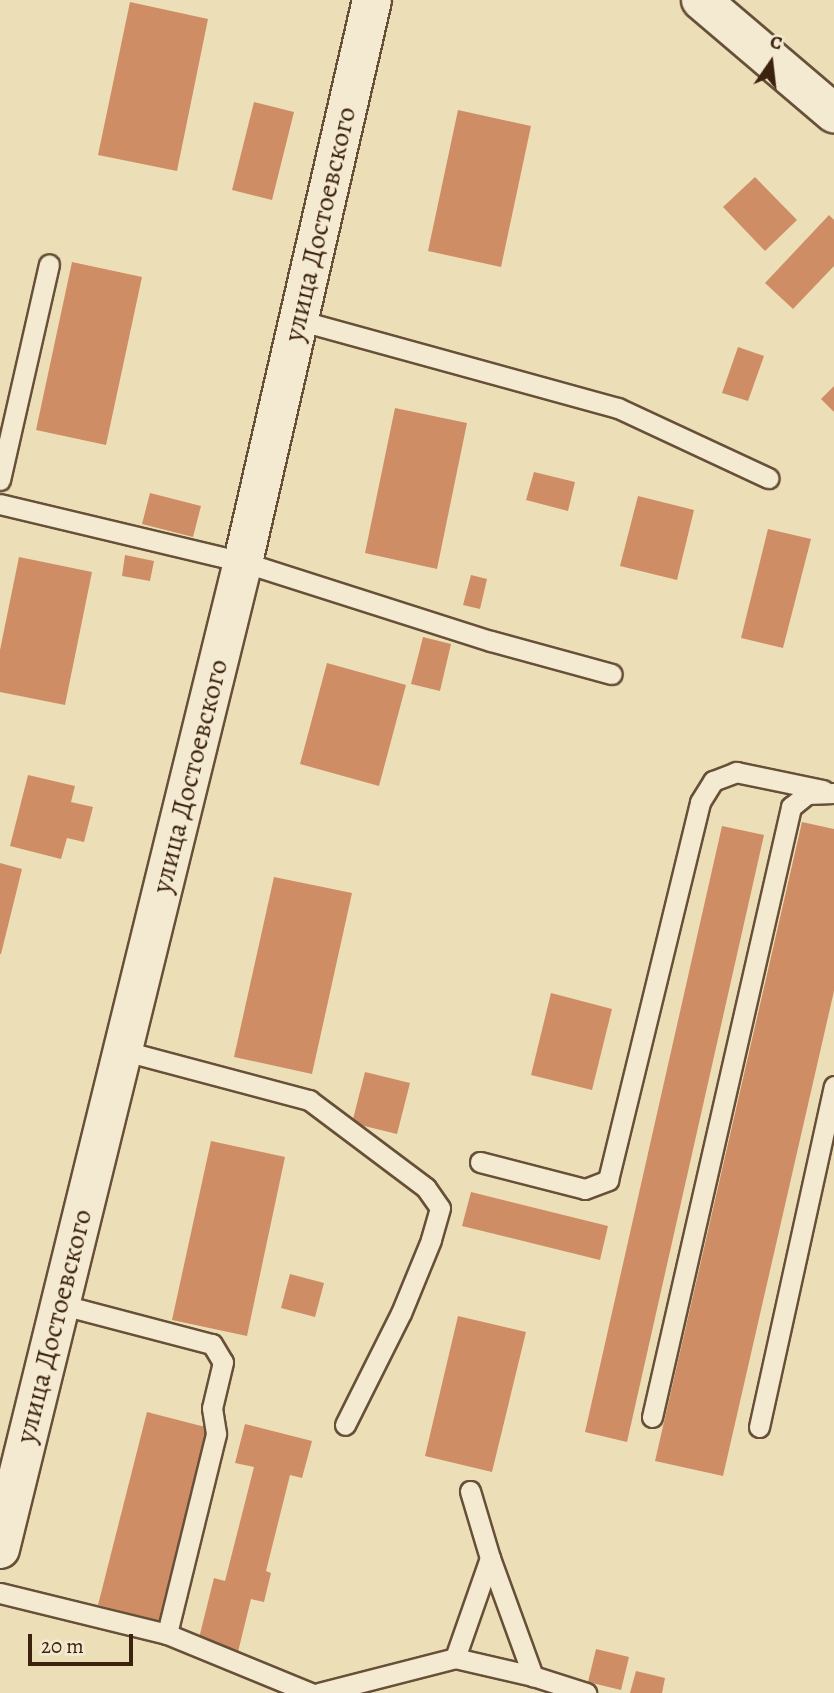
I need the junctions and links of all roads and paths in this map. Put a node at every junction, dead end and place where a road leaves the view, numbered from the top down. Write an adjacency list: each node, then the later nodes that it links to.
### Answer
1 (372, 0): 5 (street, улица Достоевского)
2 (701, 0): 3 (street)
3 (834, 113)
4 (49, 264): 7 (lane)
5 (298, 320): 6 (lane); 9 (street, улица Достоевского)
6 (768, 478)
7 (0, 480)
8 (0, 504): 9 (lane)
9 (243, 562): 10 (lane); 12 (street, улица Достоевского)
10 (612, 674)
11 (831, 792): 14 (lane); 16 (lane)
12 (121, 1050): 15 (street, улица Достоевского); 17 (lane)
13 (834, 1086): 18 (lane)
14 (480, 1162)
15 (59, 1304): 20 (street, улица Достоевского); 23 (lane)
16 (652, 1417)
17 (345, 1425)
18 (759, 1427)
19 (470, 1491): 21 (lane)
20 (0, 1549)
21 (490, 1558): 24 (lane); 25 (lane)
22 (0, 1593): 23 (lane)
23 (167, 1634): 26 (lane)
24 (455, 1658): 25 (lane); 27 (lane)
25 (533, 1676): 28 (lane)
26 (311, 1693)
27 (319, 1693)
28 (586, 1693)

